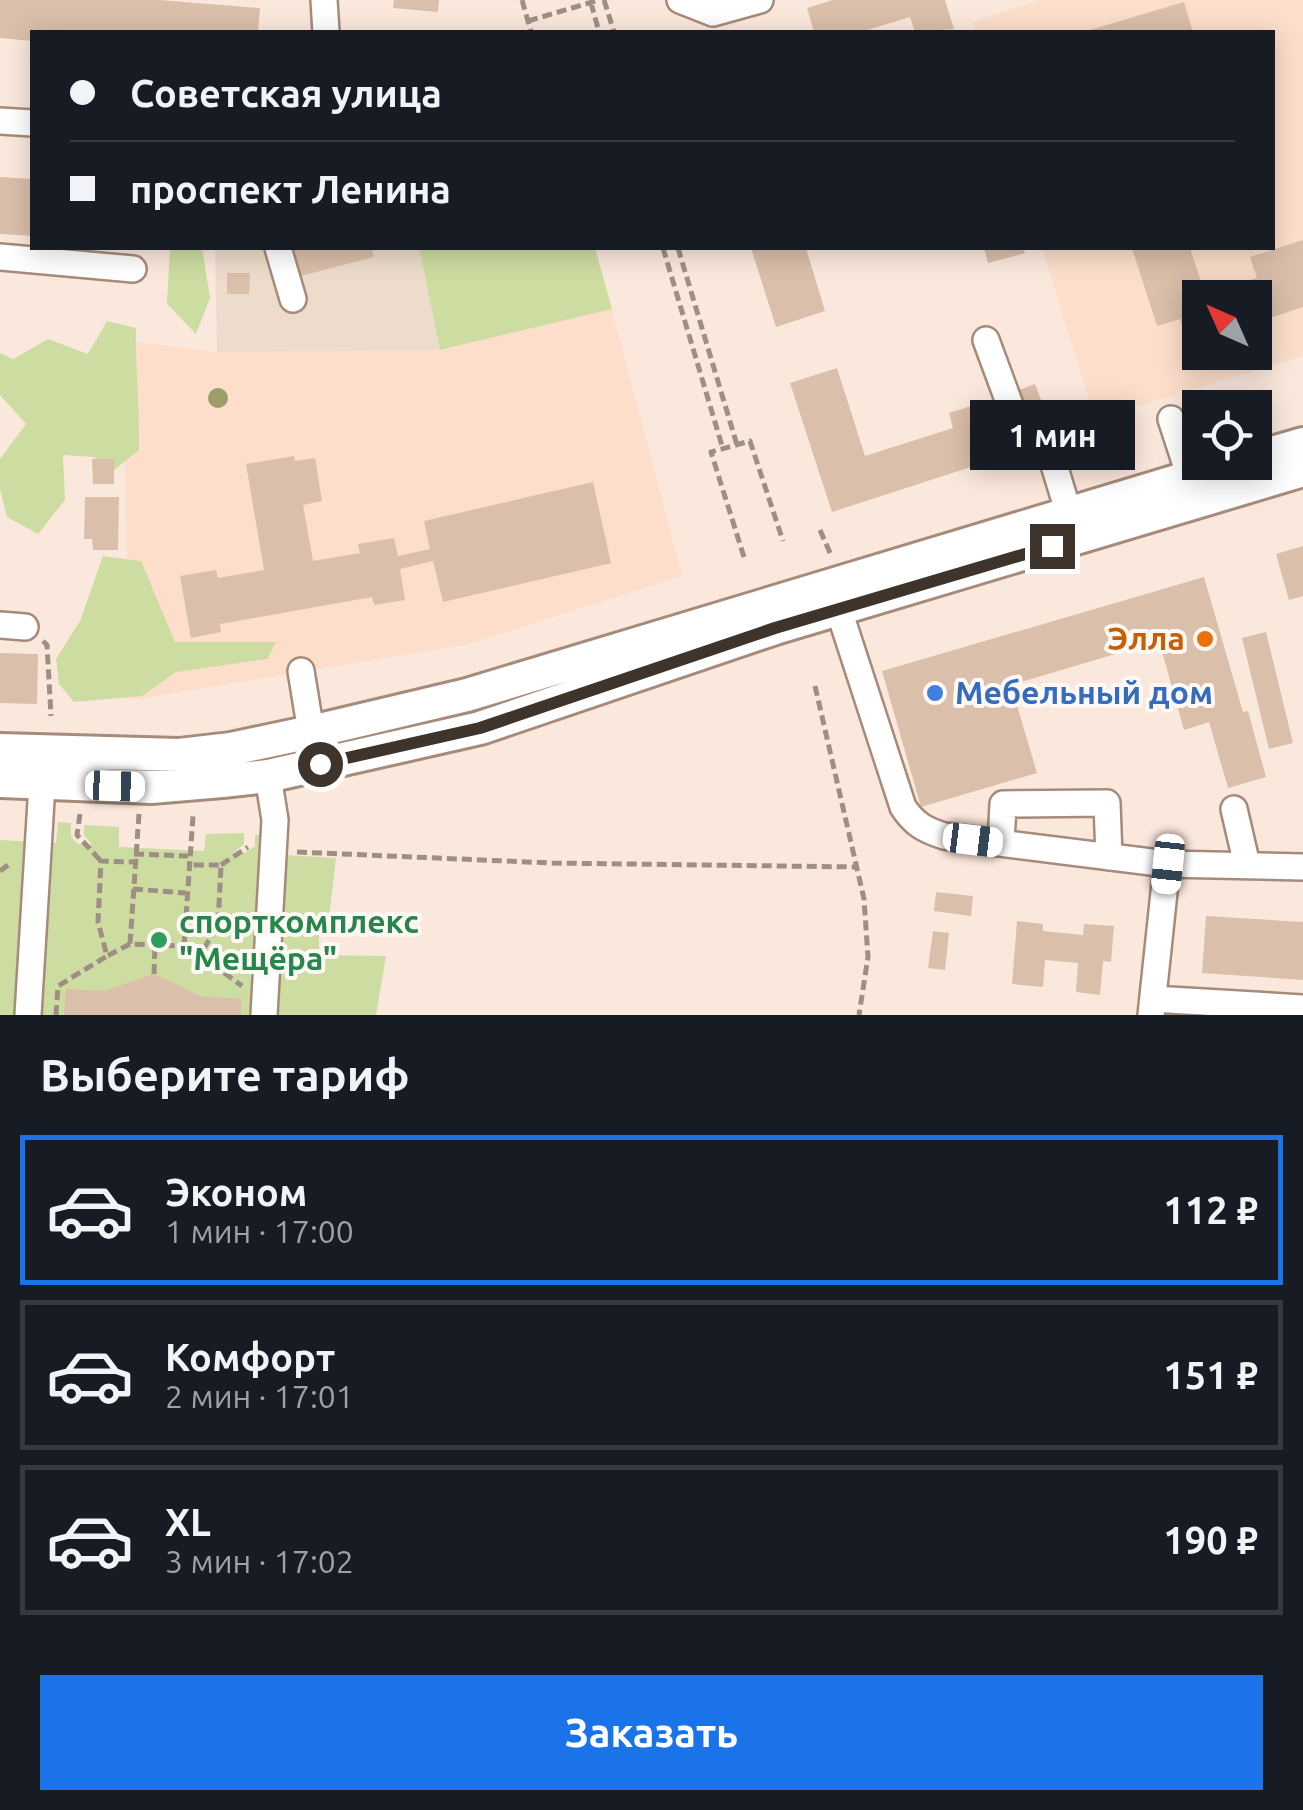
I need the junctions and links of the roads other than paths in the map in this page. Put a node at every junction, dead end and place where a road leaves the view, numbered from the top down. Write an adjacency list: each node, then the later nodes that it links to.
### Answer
1 (324, 0): 4 (street)
2 (680, 0): 3 (street)
3 (760, 0)
4 (326, 30)
5 (0, 120): 6 (street)
6 (30, 124)
7 (279, 250): 10 (street)
8 (0, 257): 9 (street)
9 (133, 269)
10 (292, 299)
11 (986, 340): 18 (street)
12 (1172, 419): 14 (street)
13 (1303, 444): 15 (main road)
14 (1182, 451)
15 (1272, 453)
16 (1303, 470): 19 (main road)
17 (1182, 479): 18 (main road)
18 (1069, 514): 19 (main road)
19 (834, 584): 21 (main road); 23 (main road); 27 (street)
20 (302, 672): 21 (street)
21 (311, 732): 22 (main road)
22 (0, 750)
23 (268, 776): 25 (main road); 32 (street)
24 (0, 781): 25 (main road)
25 (42, 784): 35 (street)
26 (1234, 810): 30 (street)
27 (1001, 843): 28 (street); 28 (street)
28 (1110, 856): 29 (street)
29 (1168, 864): 30 (street); 33 (street)
30 (1248, 865): 31 (street)
31 (1303, 867)
32 (258, 1004)
33 (1152, 1007): 34 (street)
34 (1303, 1008)
35 (28, 1015)

